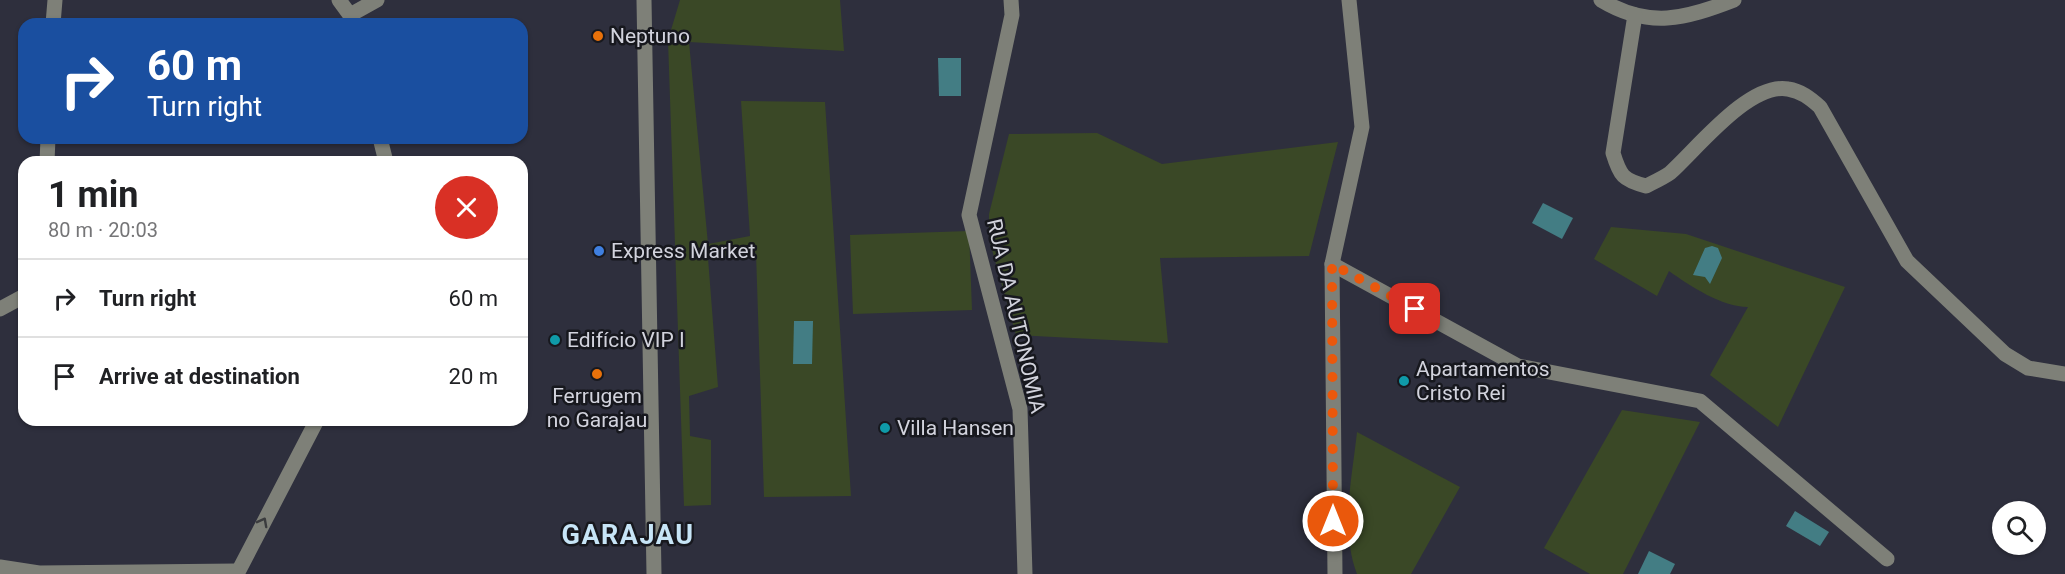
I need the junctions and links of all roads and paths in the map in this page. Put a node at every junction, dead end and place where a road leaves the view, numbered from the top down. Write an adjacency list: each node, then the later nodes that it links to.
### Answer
1 (55, 0): 10 (street)
2 (339, 0): 11 (street)
3 (377, 0): 12 (street)
4 (644, 0): 21 (street)
5 (1011, 0): 22 (street, RUA DA AUTONOMIA)
6 (1348, 0): 13 (street)
7 (1601, 0): 9 (street)
8 (1734, 0): 9 (street)
9 (1635, 15): 16 (street)
10 (54, 18)
11 (350, 18)
12 (352, 18)
13 (1332, 264): 18 (street); 23 (street)
14 (18, 299): 15 (street)
15 (0, 309)
16 (2065, 374)
17 (314, 426): 20 (street, one-way to 17)
18 (1887, 559)
19 (0, 567): 20 (street)
20 (237, 573)
21 (654, 574)
22 (1025, 574)
23 (1335, 574)

